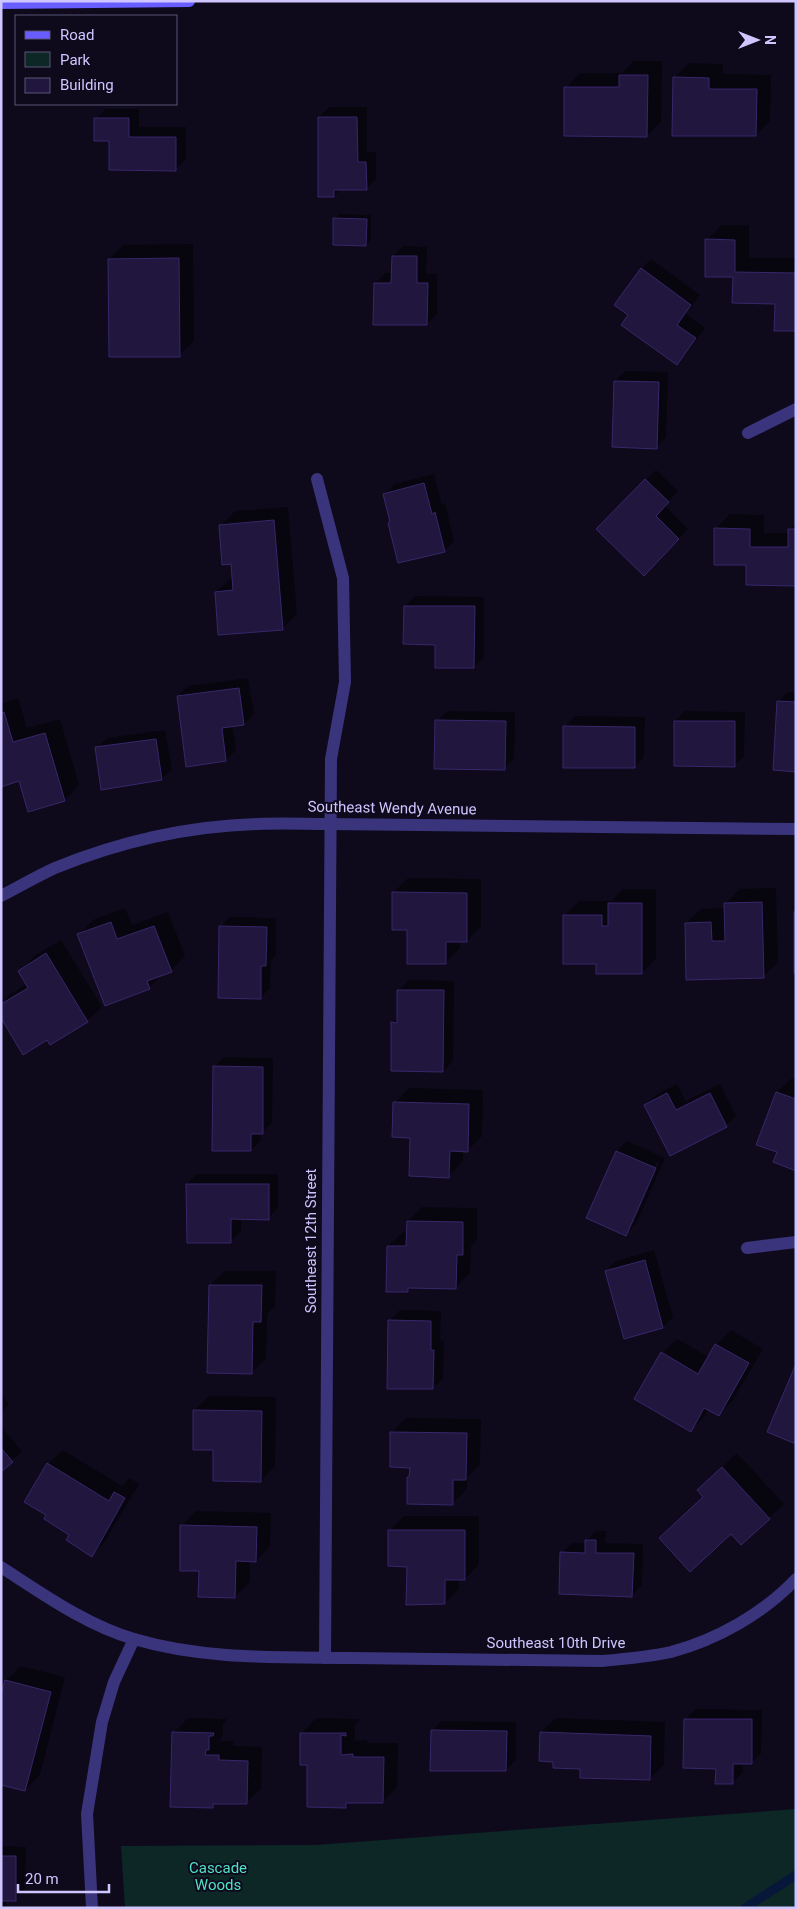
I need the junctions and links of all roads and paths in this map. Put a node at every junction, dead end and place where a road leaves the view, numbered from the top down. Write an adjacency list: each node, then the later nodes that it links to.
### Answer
1 (189, 1): 2 (street)
2 (1, 3)
3 (796, 409): 4 (street)
4 (748, 433)
5 (317, 479): 6 (street, Southeast 12th Street)
6 (330, 824): 7 (street, Southeast Wendy Avenue); 8 (street, Southeast Wendy Avenue); 14 (street, Southeast 12th Street)
7 (796, 829)
8 (1, 896)
9 (796, 1242): 10 (street)
10 (747, 1248)
11 (1, 1567): 13 (street, Southeast 10th Drive)
12 (796, 1579): 14 (street, Southeast 10th Drive)
13 (134, 1639): 14 (street, Southeast 10th Drive); 15 (street)
14 (325, 1658)
15 (92, 1908)

